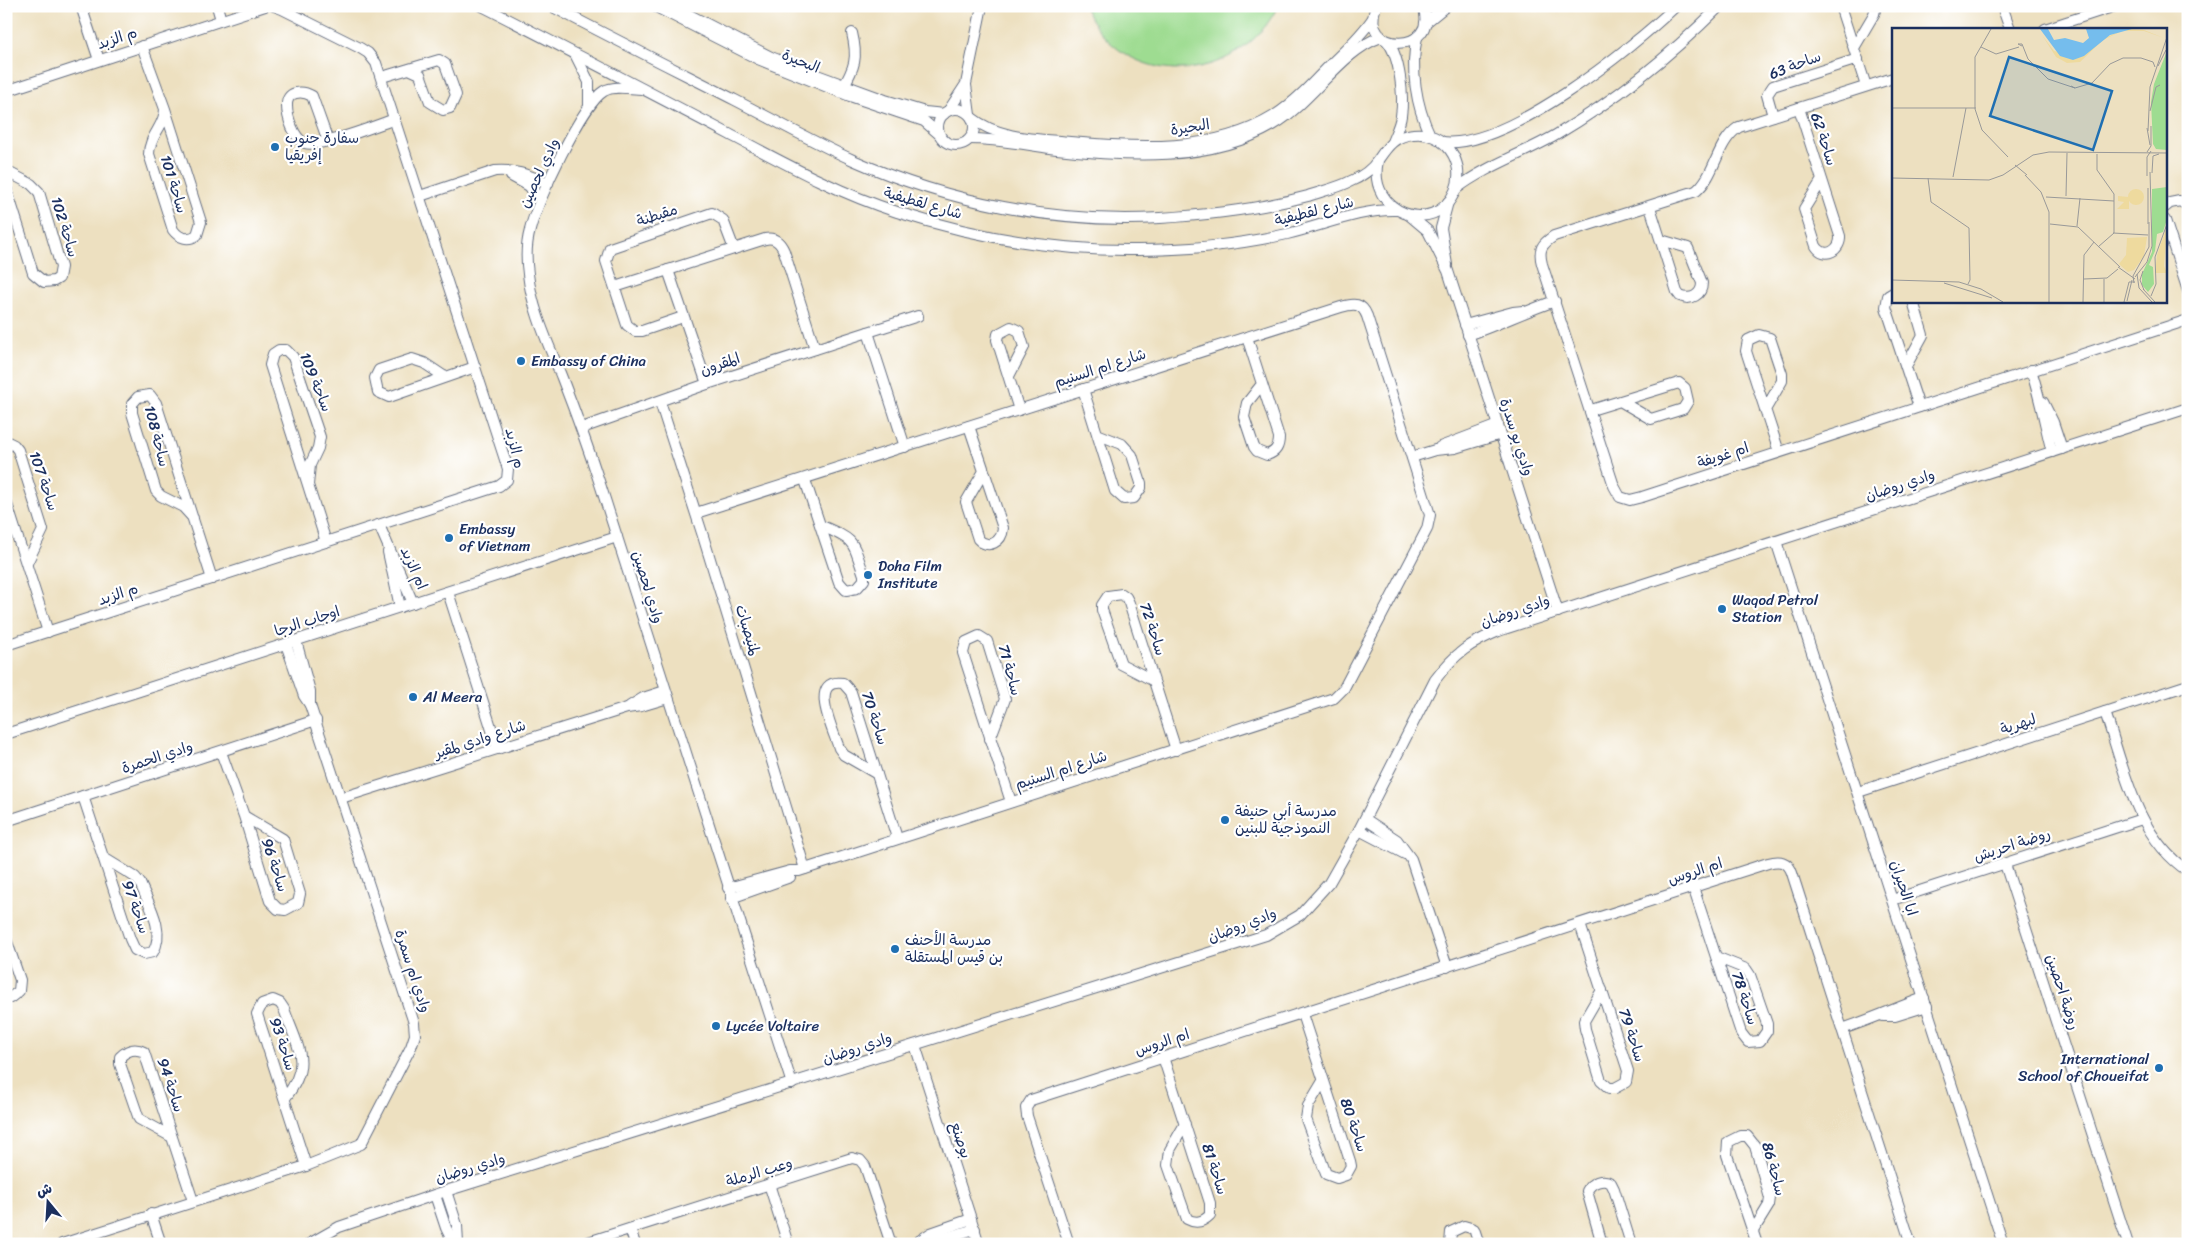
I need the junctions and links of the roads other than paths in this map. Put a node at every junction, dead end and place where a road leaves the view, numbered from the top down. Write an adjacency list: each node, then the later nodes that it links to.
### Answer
1 (81, 6): 33 (street)
2 (217, 6): 20 (street)
3 (266, 6): 20 (street, م الزبد)
4 (274, 6): 37 (street, م الزبد)
5 (482, 6): 31 (street, شارع لقطيفية)
6 (551, 6): 61 (street, شارع لقطيفية)
7 (654, 6): 25 (street, البحيرة)
8 (672, 6): 25 (street, البحيرة)
9 (982, 6): 39 (street)
10 (1376, 6): 19 (street)
11 (1423, 6): 21 (street)
12 (1446, 6): 21 (street)
13 (1676, 6): 59 (street)
14 (1720, 6): 67 (street)
15 (1840, 6): 30 (street)
16 (1876, 6): 30 (street)
17 (2002, 6): 23 (street)
18 (2115, 6): 22 (street)
19 (1373, 18): 28 (street); 40 (street, البحيرة)
20 (221, 20): 29 (street, م الزبد)
21 (1425, 23): 27 (street)
22 (2078, 24): 24 (street)
23 (2010, 28)
24 (2052, 28)
25 (716, 33): 42 (street, البحيرة)
26 (852, 33): 42 (street)
27 (1417, 37): 28 (street); 34 (street)
28 (1384, 39): 35 (street); 40 (street, البحيرة)
29 (142, 46): 33 (street, م الزبد); 49 (street, ساحة 101)
30 (1854, 48): 32 (street)
31 (574, 53): 43 (street, شارع لقطيفية); 47 (street, وادي لحصين)
32 (1858, 59): 41 (street); 51 (street, ساحة 63)
33 (99, 60): 44 (street, م الزبد)
34 (1414, 62): 35 (street); 45 (street)
35 (1397, 63): 46 (street)
36 (409, 69): 36 (street); 37 (street)
37 (382, 77): 53 (street, م الزبد)
38 (1892, 78): 41 (street, ام غويفة)
39 (966, 84): 50 (street); 52 (street)
40 (1316, 86): 60 (street, البحيرة)
41 (1866, 86): 48 (street, ام غويفة)
42 (842, 88): 50 (street, البحيرة); 54 (street, البحيرة)
43 (642, 89): 47 (street, وادي لحصين); 74 (street, شارع لقطيفية)
44 (6, 91)
45 (1417, 94): 46 (street); 55 (street)
46 (1400, 96): 58 (street)
47 (589, 105): 65 (street, وادي لحصين)
48 (1798, 108): 51 (street, ام غويفة); 64 (street, ساحة 62)
49 (166, 109): 49 (street, ساحة 101)
50 (946, 112): 52 (street); 54 (street)
51 (1773, 116): 73 (street, ام غويفة)
52 (971, 117): 56 (street); 60 (street, البحيرة)
53 (395, 119): 57 (street); 68 (street, م الزبد)
54 (939, 134): 56 (street)
55 (1430, 135): 58 (street); 59 (street)
56 (970, 138): 60 (street, البحيرة)
57 (328, 141): 57 (street)
58 (1392, 142): 61 (street)
59 (1442, 142): 67 (street)
60 (1071, 146)
61 (1378, 161): 74 (street)
62 (6, 171): 66 (street, ساحة 102)
63 (483, 175): 65 (street); 68 (street); 69 (street)
64 (1822, 180): 64 (street, ساحة 62)
65 (548, 183): 69 (street, وادي لحصين)
66 (6, 187)
67 (1456, 189): 70 (street)
68 (420, 196): 95 (street, م الزبد)
69 (540, 199): 110 (street, وادي لحصين)
70 (1448, 202): 75 (street); 80 (street, وادي بو سدرة)
71 (2166, 206): 72 (street)
72 (2188, 206)
73 (1650, 207): 77 (street); 85 (street, ام غويفة)
74 (1396, 210): 75 (street)
75 (1409, 215): 80 (street, وادي بو سدرة)
76 (2166, 223): 81 (street)
77 (1661, 240): 77 (street)
78 (734, 249): 79 (street); 82 (street, مقيطنة); 93 (street)
79 (668, 270): 82 (street); 88 (street)
80 (1448, 271): 90 (street, وادي بو سدرة)
81 (2185, 272): 83 (street)
82 (614, 287): 88 (street, مقيطنة)
83 (2188, 291)
84 (1892, 294): 94 (street)
85 (1555, 301): 90 (street); 107 (street, ام غويفة)
86 (1913, 302): 94 (street)
87 (918, 316): 91 (street, المقرون)
88 (684, 318): 99 (street)
89 (2188, 320): 96 (street, ام غويفة)
90 (1467, 330): 111 (street, وادي بو سدرة)
91 (868, 332): 93 (street, المقرون); 114 (street)
92 (1246, 337): 100 (street); 101 (street, شارع ام السنيم); 117 (street, شارع ام السنيم)
93 (815, 349): 99 (street, المقرون)
94 (1906, 366): 104 (street)
95 (475, 367): 98 (street); 124 (street, م الزبد)
96 (2032, 370): 104 (street, ام غويفة); 115 (street)
97 (1009, 376): 106 (street)
98 (445, 377): 98 (street)
99 (707, 384): 103 (street, المقرون)
100 (1262, 384): 100 (street)
101 (1083, 389): 106 (street, شارع ام السنيم); 112 (street)
102 (1620, 401): 102 (street); 107 (street)
103 (660, 402): 110 (street, المقرون); 122 (street, لمنيصبات)
104 (1919, 407): 116 (street, ام غويفة)
105 (2188, 408): 115 (street, وادي روضان)
106 (1019, 410): 109 (street, شارع ام السنيم)
107 (1591, 410): 116 (street, ام غويفة)
108 (1765, 410): 108 (street); 116 (street)
109 (969, 426): 114 (street, شارع ام السنيم); 118 (street)
110 (582, 428): 126 (street, وادي لحصين)
111 (1499, 430): 117 (street); 135 (street, وادي بو سدرة)
112 (1097, 434): 112 (street)
113 (6, 441): 130 (street, ساحة 107)
114 (905, 447): 119 (street, شارع ام السنيم)
115 (2057, 450): 127 (street, وادي روضان)
116 (1779, 452)
117 (1412, 457): 147 (street, شارع ام السنيم)
118 (984, 471): 118 (street)
119 (805, 480): 122 (street, شارع ام السنيم); 125 (street)
120 (308, 486): 120 (street, ساحة 109); 128 (street, ساحة 109)
121 (6, 501): 130 (street)
122 (696, 514): 163 (street, لمنيصبات)
123 (193, 518): 123 (street, ساحة 108); 131 (street, ساحة 108)
124 (379, 525): 128 (street, م الزبد); 129 (street, ام الزبد)
125 (822, 526): 125 (street)
126 (617, 537): 132 (street, اوجاب الرجا); 141 (street, وادي لحصين)
127 (1776, 541): 135 (street, وادي روضان); 150 (street, ابا الحيران)
128 (326, 542): 131 (street, م الزبد)
129 (387, 546): 133 (street, ام الزبد); 134 (street, ام الزبد)
130 (27, 563): 136 (street)
131 (212, 579): 136 (street, م الزبد)
132 (448, 592): 133 (street, اوجاب الرجا); 146 (street)
133 (413, 603): 134 (street, اوجاب الرجا)
134 (400, 607): 137 (street, اوجاب الرجا)
135 (1558, 612): 155 (street, وادي روضان)
136 (48, 632): 138 (street, م الزبد)
137 (291, 642): 143 (street, وادي ام سمرة); 144 (street, اوجاب الرجا)
138 (6, 645)
139 (1154, 681): 139 (street, ساحة 72); 147 (street, ساحة 72)
140 (2188, 685): 142 (street, لبهرية)
141 (667, 695): 146 (street, شارع وادي لمقير); 166 (street, وادي لحصين)
142 (2105, 712): 150 (street, لبهرية); 156 (street)
143 (316, 720): 148 (street, وادي الحمرة); 152 (street, وادي ام سمرة)
144 (6, 734)
145 (990, 739): 145 (street, ساحة 71); 153 (street, ساحة 71)
146 (498, 749): 152 (street, شارع وادي لمقير)
147 (1176, 750): 153 (street, شارع ام السنيم)
148 (221, 752): 151 (street, وادي الحمرة); 154 (street, ساحة 96)
149 (877, 774): 149 (street, ساحة 70); 159 (street, ساحة 70)
150 (1858, 792): 167 (street, ابا الحيران)
151 (83, 796): 157 (street, وادي الحمرة); 161 (street, ساحة 97)
152 (341, 798): 184 (street, وادي ام سمرة)
153 (1011, 802): 159 (street, شارع ام السنيم)
154 (244, 816): 154 (street, ساحة 96)
155 (1365, 819): 158 (street, وادي روضان); 160 (street)
156 (2142, 819): 162 (street, روضة احريش); 164 (street)
157 (6, 821)
158 (1359, 830): 160 (street); 177 (street, وادي روضان)
159 (897, 838): 163 (street, شارع ام السنيم)
160 (1408, 856): 171 (street)
161 (104, 858): 161 (street, ساحة 97)
162 (2005, 864): 167 (street, روضة احريش); 213 (street, روضة احصين)
163 (802, 870): 166 (street, شارع ام السنيم)
164 (2188, 871)
165 (1694, 888): 168 (street, ام الروس); 170 (street, ساحة 78); 176 (street, ام الروس)
166 (729, 893): 180 (street, وادي لحصين)
167 (1892, 900): 174 (street, ابا الحيران)
168 (1580, 924): 171 (street, ام الروس); 172 (street, ساحة 79)
169 (6, 939): 173 (street)
170 (1716, 957): 170 (street, ساحة 78)
171 (1447, 967): 175 (street, ام الروس)
172 (1602, 990): 172 (street, ساحة 79)
173 (6, 998)
174 (1925, 1002): 176 (street); 212 (street, ابا الحيران)
175 (1302, 1014): 178 (street, ام الروس); 179 (street, ساحة 80)
176 (1842, 1029): 211 (street, ام الروس)
177 (915, 1045): 180 (street, وادي روضان); 190 (street, بوصنع)
178 (1163, 1057): 182 (street, ساحة 81); 205 (street, ام الروس)
179 (1323, 1081): 179 (street, ساحة 80)
180 (792, 1084): 186 (street, وادي روضان)
181 (285, 1098): 181 (street, ساحة 93); 184 (street, ساحة 93)
182 (1185, 1124): 182 (street, ساحة 81)
183 (172, 1137): 183 (street, ساحة 94); 188 (street, ساحة 94)
184 (306, 1166): 188 (street, وادي ام سمرة)
185 (769, 1184): 191 (street, وعب الرملة); 202 (street); 203 (street, وعب الرملة)
186 (446, 1191): 187 (street, وادي روضان); 199 (street)
187 (435, 1195): 197 (street, وادي روضان); 198 (street)
188 (193, 1201): 189 (street, وادي ام سمرة)
189 (151, 1214): 193 (street, وادي ام سمرة); 196 (street)
190 (973, 1224): 194 (street); 204 (street, بوصنع)
191 (630, 1229): 200 (street, وعب الرملة); 201 (street)
192 (1753, 1231): 192 (street, ساحة 86); 210 (street, ساحة 86)
193 (74, 1242): 195 (street, وادي ام سمرة)
194 (915, 1243)
195 (62, 1244)
196 (161, 1244)
197 (309, 1244)
198 (454, 1244)
199 (458, 1244)
200 (582, 1244)
201 (635, 1244)
202 (788, 1244)
203 (891, 1244)
204 (980, 1244)
205 (1068, 1244)
206 (1450, 1244): 207 (street)
207 (1479, 1244)
208 (1602, 1244): 209 (street)
209 (1631, 1244)
210 (1757, 1244)
211 (1911, 1244)
212 (2003, 1244)
213 (2128, 1244)

